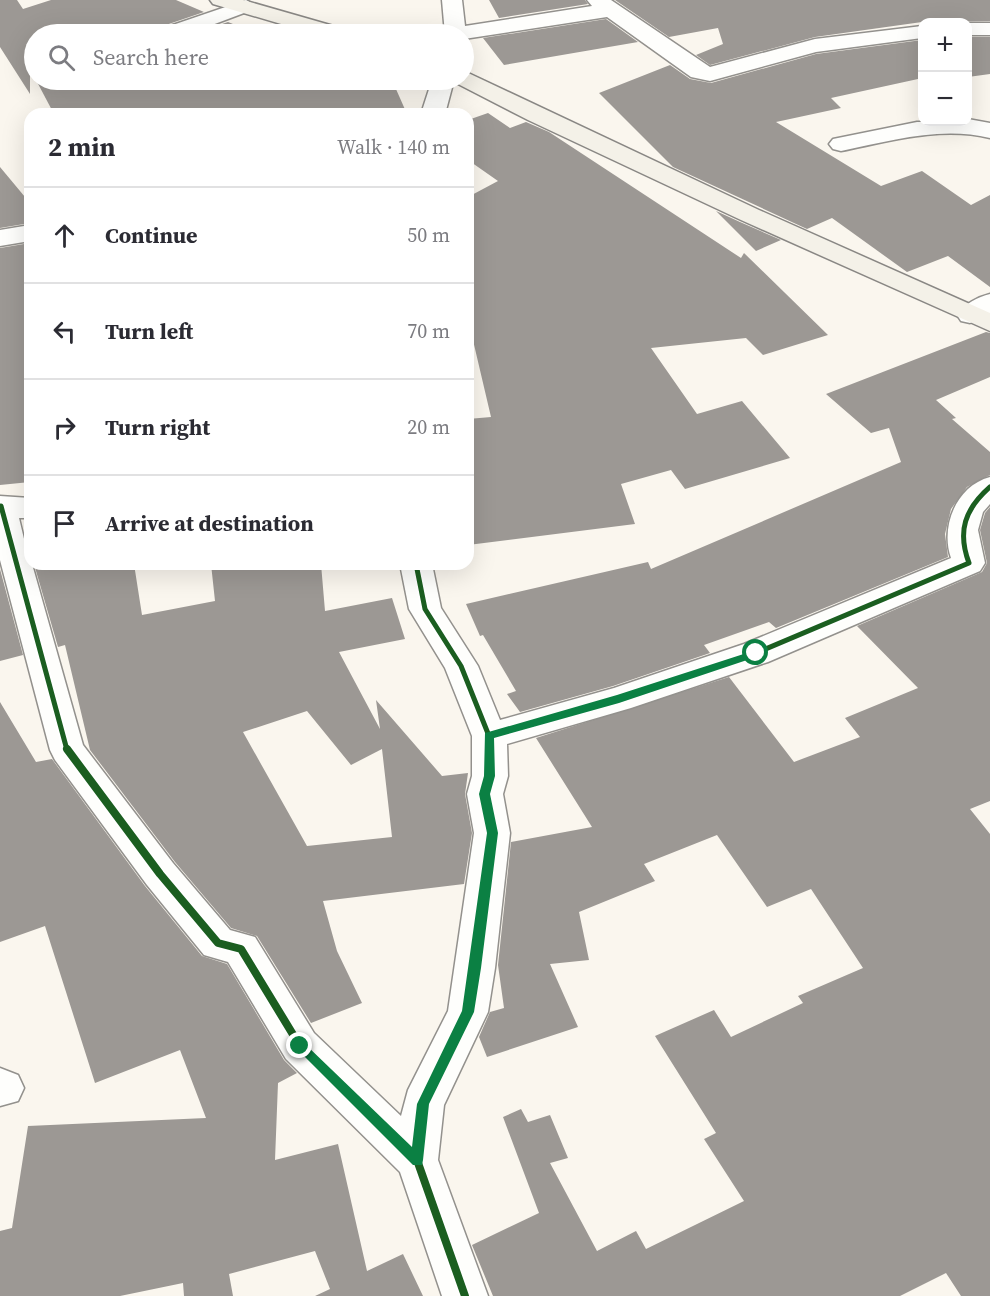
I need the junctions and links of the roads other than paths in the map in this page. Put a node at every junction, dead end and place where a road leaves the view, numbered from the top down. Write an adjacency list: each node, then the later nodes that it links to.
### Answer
1 (220, 0): 4 (street)
2 (452, 0): 7 (street)
3 (603, 5): 10 (street); 11 (street)
4 (245, 6): 5 (street); 6 (street)
5 (196, 24)
6 (304, 24)
7 (454, 24)
8 (972, 29): 9 (street)
9 (990, 29)
10 (474, 30)
11 (918, 33)
12 (474, 83): 19 (street)
13 (441, 90): 14 (street)
14 (436, 108)
15 (990, 131): 16 (street)
16 (841, 144)
17 (24, 234): 18 (street)
18 (0, 238)
19 (983, 313)
20 (990, 487): 25 (street)
21 (10, 507): 22 (street)
22 (24, 567)
23 (25, 570): 26 (street)
24 (417, 570): 25 (street)
25 (489, 736): 26 (street)
26 (417, 1160): 27 (street)
27 (465, 1296)

